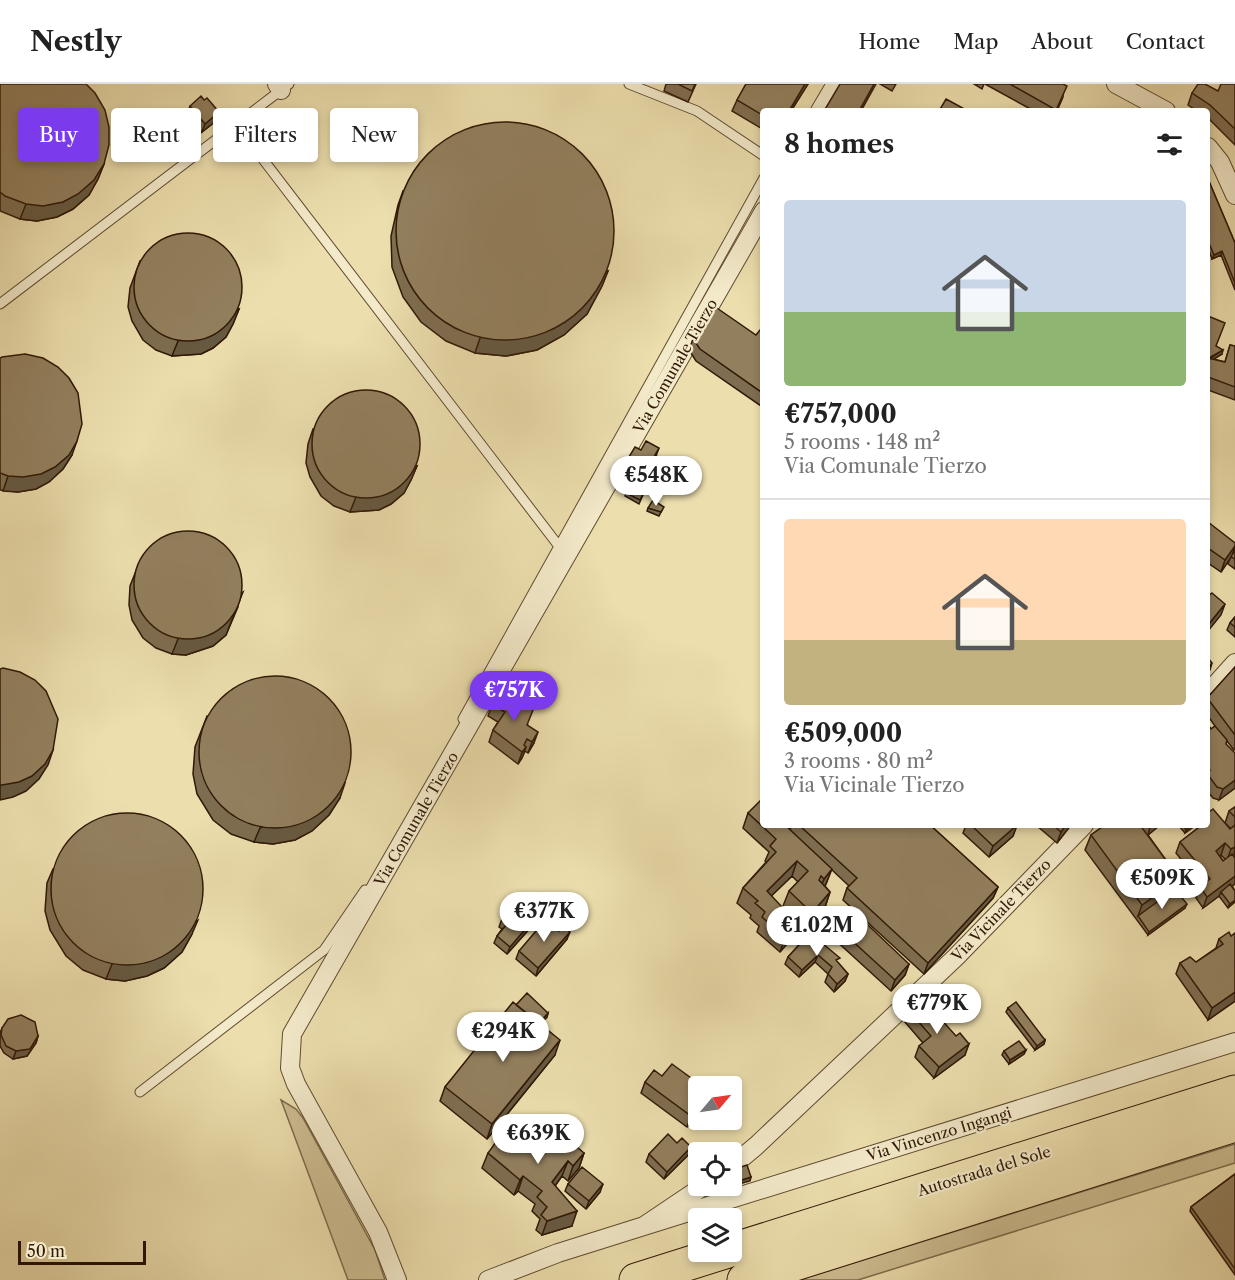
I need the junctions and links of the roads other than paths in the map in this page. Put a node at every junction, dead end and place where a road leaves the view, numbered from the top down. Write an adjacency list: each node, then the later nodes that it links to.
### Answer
1 (629, 84): 10 (lane)
2 (836, 84): 6 (street)
3 (1116, 84): 7 (street)
4 (282, 86): 5 (lane)
5 (255, 108)
6 (822, 108)
7 (1160, 108)
8 (213, 142): 15 (lane)
9 (1210, 150): 13 (street)
10 (760, 153)
11 (265, 162): 16 (lane)
12 (760, 185): 16 (lane)
13 (1235, 195)
14 (760, 218): 29 (street, Via Comunale Tierzo)
15 (0, 304)
16 (558, 545): 21 (lane)
17 (1235, 663): 18 (street)
18 (1210, 691)
19 (1081, 828): 24 (street, Via Vicinale Tierzo)
20 (1235, 1042): 26 (street, Via Vincenzo Ingangi)
21 (140, 1092)
22 (1235, 1092): 27 (highway, Autostrada del Sole)
23 (1235, 1125): 32 (highway, Autostrada del Sole)
24 (742, 1158)
25 (689, 1196): 26 (street)
26 (644, 1226): 30 (street)
27 (742, 1246)
28 (692, 1262): 31 (highway, Autostrada del Sole)
29 (397, 1280)
30 (488, 1280)
31 (636, 1280)
32 (744, 1280)

